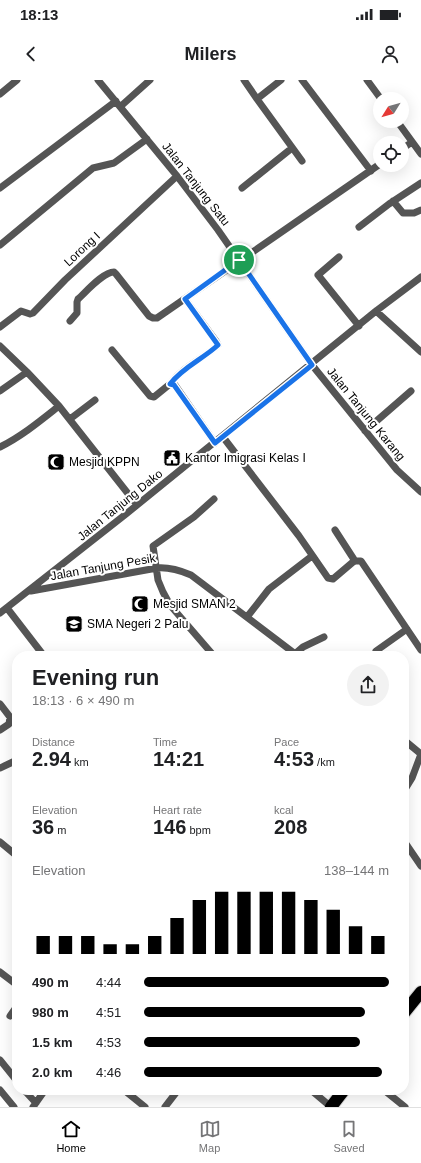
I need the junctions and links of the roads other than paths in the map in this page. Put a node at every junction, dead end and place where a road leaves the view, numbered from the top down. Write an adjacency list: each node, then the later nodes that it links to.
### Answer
1 (17, 80): 9 (street)
2 (98, 80): 11 (street, Jalan Tanjung Satu)
3 (150, 80): 11 (street)
4 (244, 80): 10 (street)
5 (281, 80): 10 (street)
6 (302, 80): 19 (street)
7 (367, 80): 8 (street)
8 (376, 92)
9 (0, 94)
10 (257, 99): 16 (street)
11 (118, 103): 13 (street, Jalan Tanjung Satu); 22 (street)
12 (402, 128): 14 (street)
13 (147, 138): 20 (street, Jalan Tanjung Satu); 27 (street)
14 (412, 142): 15 (street); 17 (street)
15 (409, 144)
16 (292, 148): 18 (street); 23 (street)
17 (421, 154)
18 (302, 161)
19 (371, 171): 29 (street)
20 (177, 176): 29 (street, Jalan Tanjung Satu); 35 (street, Lorong I)
21 (421, 183): 24 (street)
22 (0, 188)
23 (242, 188)
24 (393, 201): 25 (street); 26 (street)
25 (421, 210)
26 (359, 226)
27 (0, 245)
28 (340, 257): 34 (street)
29 (239, 260): 31 (street); 39 (street, Jalan Tanjung Satu)
30 (421, 277): 32 (street, Jalan Tanjung Dako)
31 (185, 299): 33 (street); 41 (street)
32 (376, 311): 34 (street, Jalan Tanjung Dako); 38 (street)
33 (70, 321)
34 (359, 326): 39 (street, Jalan Tanjung Dako)
35 (0, 327)
36 (0, 346): 40 (street)
37 (112, 350): 41 (street)
38 (421, 352)
39 (312, 365): 47 (street, Jalan Tanjung Karang); 48 (street, Jalan Tanjung Dako)
40 (27, 372): 42 (street); 45 (street)
41 (170, 384): 49 (street)
42 (0, 391)
43 (411, 391): 47 (street)
44 (95, 400): 46 (street)
45 (59, 406): 46 (street); 50 (street)
46 (70, 419): 53 (street)
47 (365, 431): 51 (street, Jalan Tanjung Karang)
48 (222, 437): 49 (street, Jalan Tanjung Dako); 55 (street)
49 (215, 443): 53 (street, Jalan Tanjung Dako)
50 (0, 447)
51 (421, 492)
52 (214, 499): 57 (street)
53 (137, 505): 58 (street, Jalan Tanjung Dako)
54 (335, 530): 56 (street)
55 (312, 556): 56 (street); 61 (street)
56 (355, 561): 62 (street)
57 (157, 568): 58 (street, Jalan Tanjung Pesik); 61 (street, Jalan Tanjung Pesik); 66 (street)
58 (28, 592): 59 (street, Jalan Tanjung Dako)
59 (7, 608): 60 (street, Jalan Tanjung Dako); 65 (street)
60 (0, 613)
61 (247, 618): 67 (street, Jalan Tanjung Pesik)
62 (407, 629): 64 (street); 69 (street)
63 (324, 637): 68 (street)
64 (421, 650)
65 (40, 651)
66 (209, 651)
67 (292, 651)
68 (300, 651)
69 (376, 651)
70 (0, 704): 71 (street)
71 (0, 730)
72 (409, 744): 73 (street)
73 (421, 754): 76 (street)
74 (12, 762): 75 (street)
75 (0, 768)
76 (409, 783)
77 (0, 842): 79 (street)
78 (409, 848): 80 (street)
79 (12, 852)
80 (421, 866)
81 (0, 972): 82 (street)
82 (12, 981)
83 (421, 992): 84 (highway)
84 (409, 1007)
85 (12, 1013): 86 (street)
86 (10, 1016)
87 (0, 1060): 88 (street)
88 (12, 1075)
89 (0, 1090): 98 (street)
90 (28, 1095): 97 (street)
91 (42, 1095): 97 (street)
92 (130, 1095): 99 (street)
93 (174, 1095): 100 (street)
94 (317, 1095): 101 (street)
95 (340, 1095): 101 (highway)
96 (390, 1095): 102 (street)
97 (35, 1105)
98 (14, 1107)
99 (145, 1107)
100 (165, 1107)
101 (331, 1107)
102 (405, 1107)

